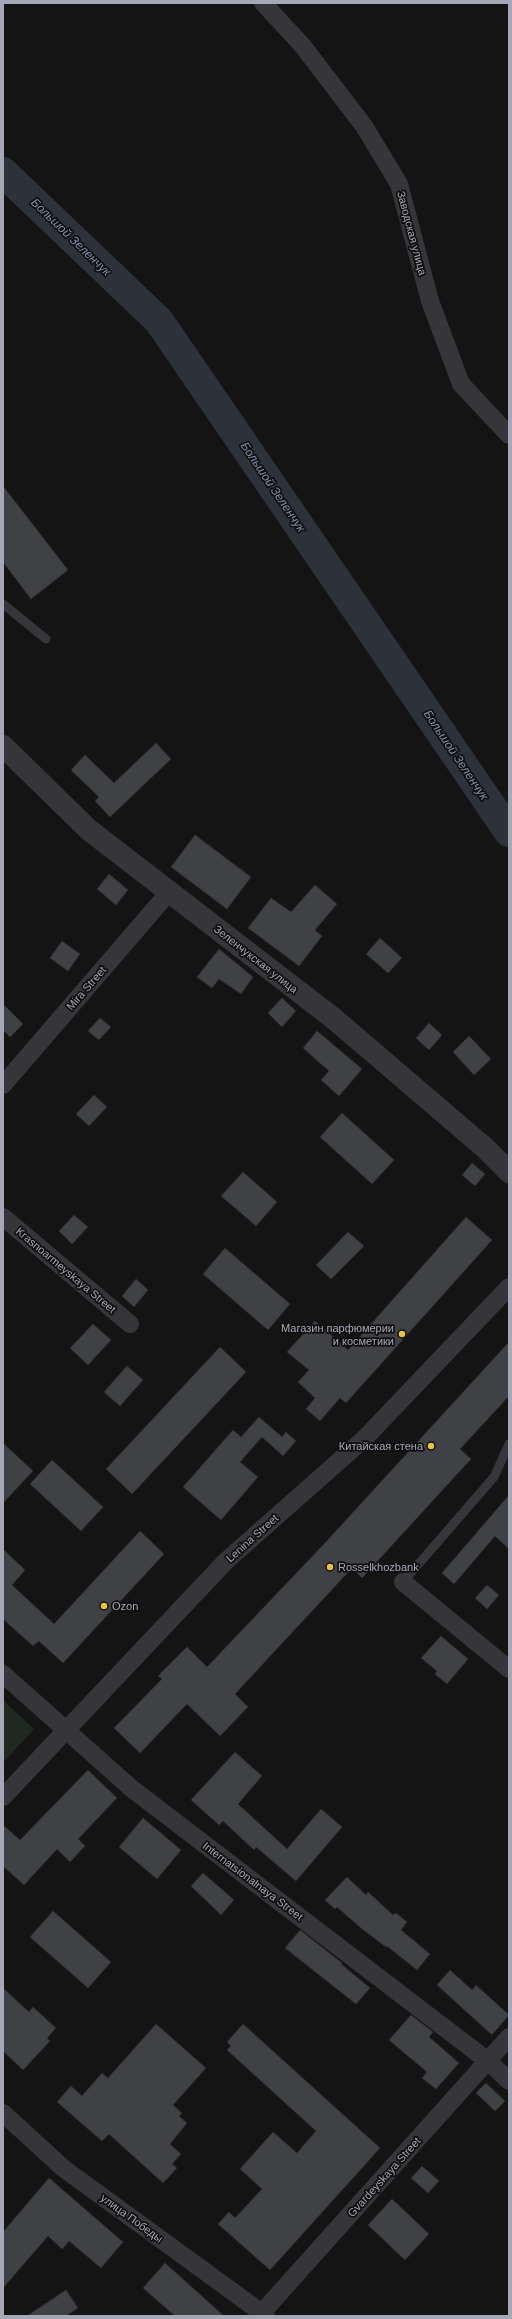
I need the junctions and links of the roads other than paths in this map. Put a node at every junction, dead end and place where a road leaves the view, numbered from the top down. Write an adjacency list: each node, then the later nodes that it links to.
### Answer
1 (263, 3): 2 (street, Заводская улица)
2 (509, 435)
3 (3, 604): 4 (lane)
4 (46, 639)
5 (3, 746): 6 (street, Зеленчукская улица)
6 (170, 891): 7 (street, Mira Street); 8 (street, Зеленчукская улица)
7 (3, 1085)
8 (509, 1172)
9 (3, 1217): 11 (street, Krasnoarmeyskaya Street)
10 (509, 1287): 16 (street, Lenina Street)
11 (130, 1324)
12 (509, 1444): 13 (lane)
13 (403, 1582): 14 (street)
14 (509, 1669)
15 (3, 1674): 16 (street, Internatsionalnaya Street)
16 (67, 1732): 17 (street, Lenina Street); 19 (street, Internatsionalnaya Street)
17 (3, 1797)
18 (509, 2037): 19 (street, Gvardeyskaya Street)
19 (488, 2061): 20 (street, Internatsionalnaya Street); 22 (street, Gvardeyskaya Street)
20 (509, 2081)
21 (3, 2113): 22 (street, улица Победы)
22 (262, 2315)

